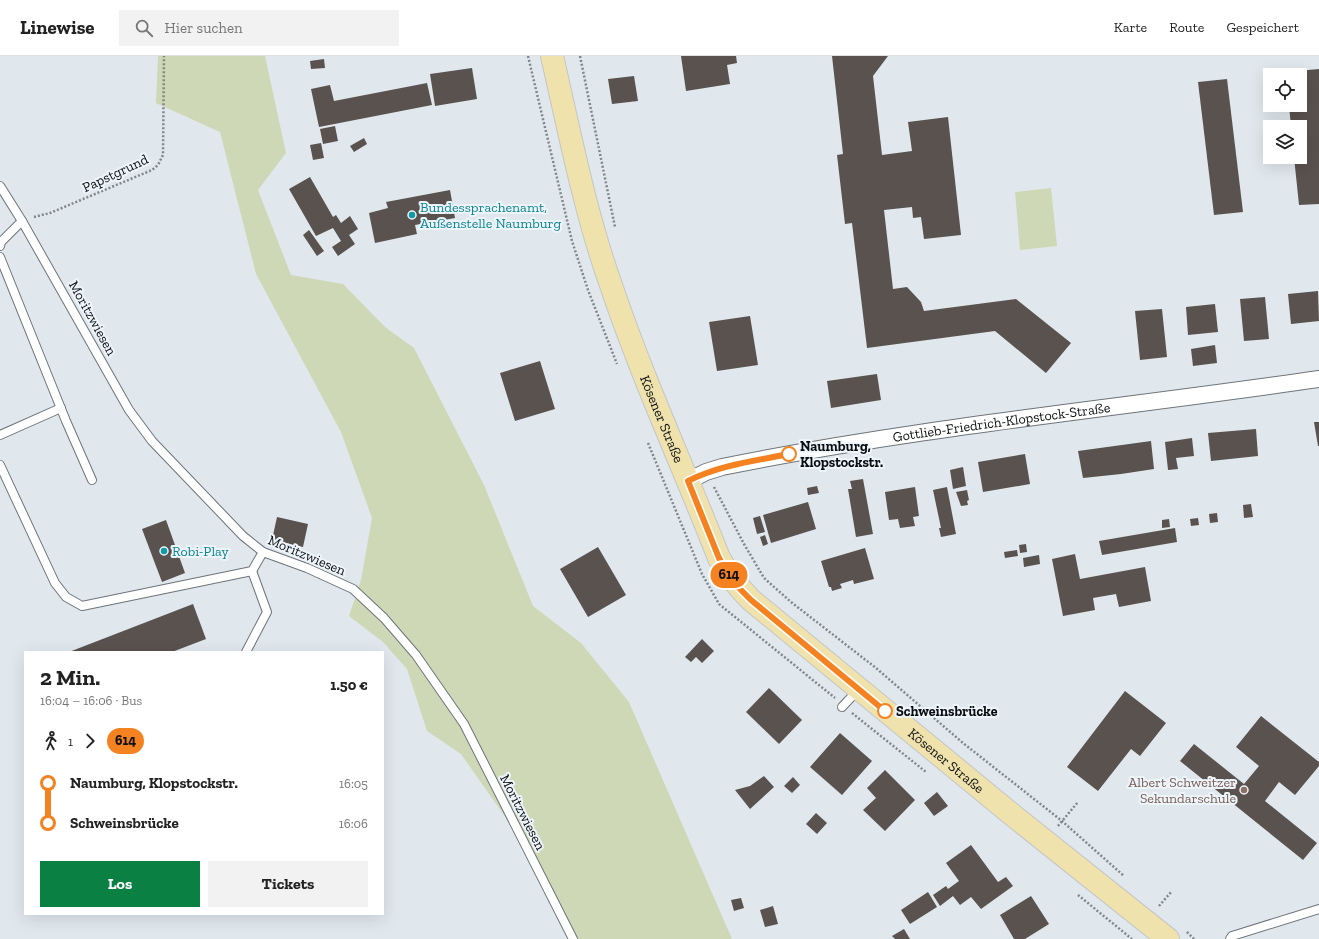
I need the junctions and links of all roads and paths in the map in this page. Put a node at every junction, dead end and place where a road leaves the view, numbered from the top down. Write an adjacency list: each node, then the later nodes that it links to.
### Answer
1 (164, 56): 6 (path, Papstgrund)
2 (528, 56): 10 (path)
3 (552, 56): 16 (main road, Kösener Straße)
4 (580, 56): 7 (path)
5 (0, 186): 6 (lane, Moritzwiesen)
6 (22, 221): 8 (lane); 18 (lane, Moritzwiesen)
7 (616, 230)
8 (0, 246)
9 (0, 257): 12 (lane)
10 (617, 366)
11 (1319, 379): 16 (street, Gottlieb-Friedrich-Klopstock-Straße)
12 (61, 408): 13 (lane); 17 (lane)
13 (0, 435)
14 (647, 439): 22 (path)
15 (0, 465): 19 (lane)
16 (697, 476): 21 (main road, Kösener Straße); 25 (path)
17 (92, 480)
18 (263, 552): 19 (lane); 32 (lane, Moritzwiesen)
19 (252, 571): 20 (lane)
20 (247, 651)
21 (858, 689): 22 (lane); 31 (main road, Kösener Straße)
22 (843, 706): 23 (path)
23 (928, 774)
24 (1078, 802): 25 (path)
25 (1062, 821): 26 (path)
26 (1124, 877)
27 (1073, 891): 33 (path)
28 (1172, 891): 29 (path)
29 (1153, 901)
30 (1319, 909): 35 (lane)
31 (1177, 935): 34 (path)
32 (573, 939)
33 (1132, 939)
34 (1194, 939)
35 (1230, 939)

